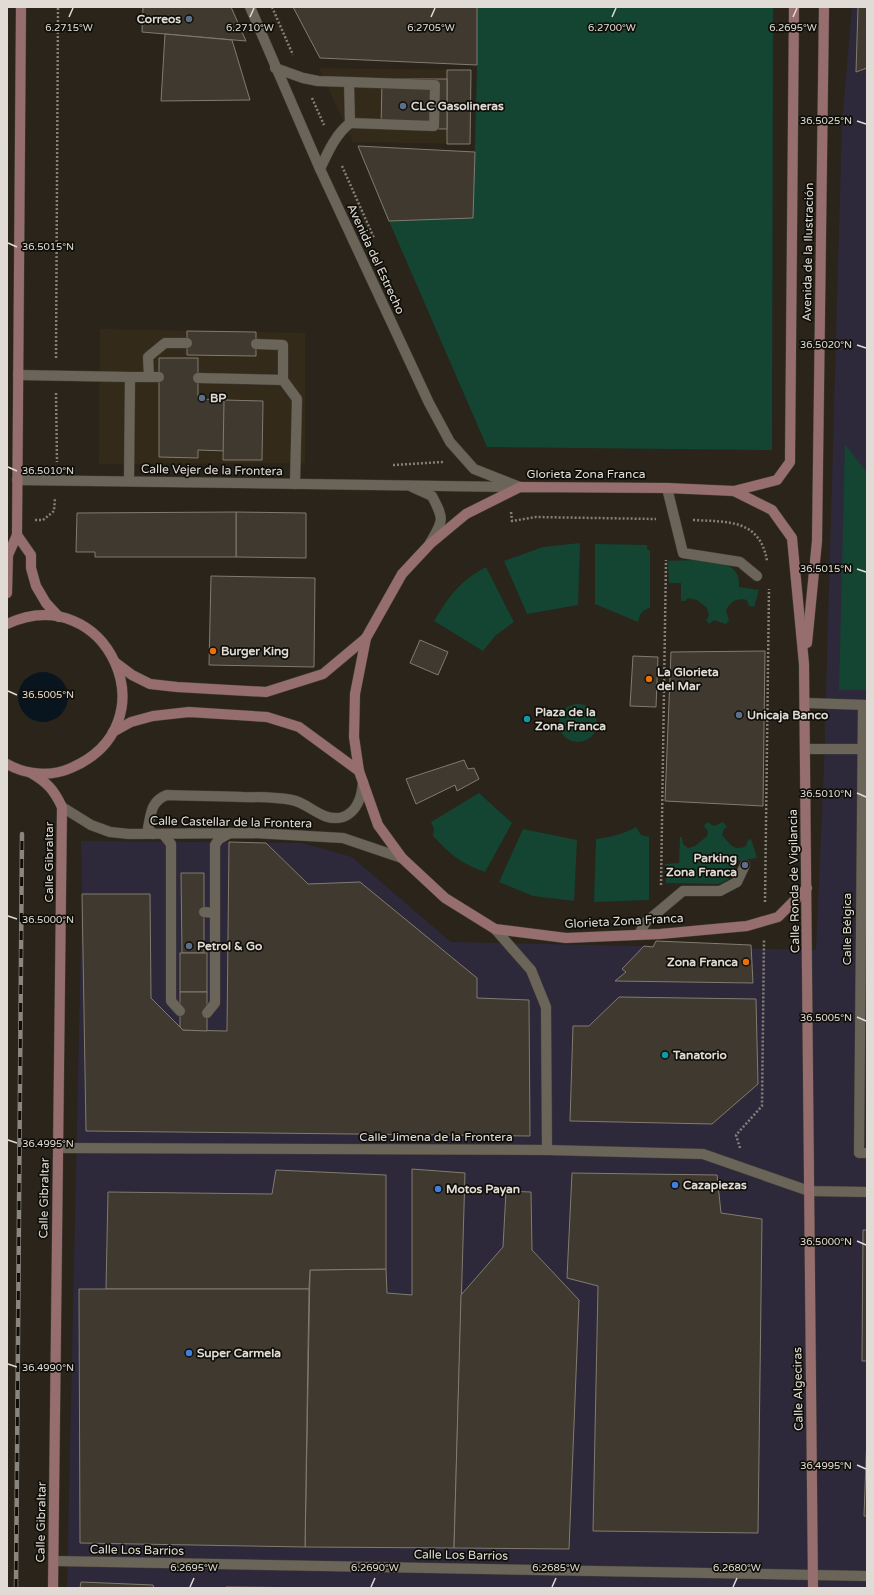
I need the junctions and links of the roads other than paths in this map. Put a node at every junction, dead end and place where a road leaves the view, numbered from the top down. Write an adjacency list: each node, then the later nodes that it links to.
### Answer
1 (21, 7): 11 (main road)
2 (250, 7): 5 (street, Avenida del Estrecho)
3 (794, 7): 23 (main road, Avenida de la Ilustración)
4 (824, 7): 32 (main road, Avenida de la Ilustración)
5 (276, 68): 6 (street); 8 (street, Avenida del Estrecho)
6 (349, 82): 7 (street); 7 (street)
7 (350, 123): 8 (street)
8 (320, 169): 21 (street, Avenida del Estrecho)
9 (187, 343): 13 (street)
10 (256, 344): 16 (street)
11 (18, 375): 12 (street); 17 (main road)
12 (130, 377): 13 (street); 18 (street)
13 (148, 377): 14 (street)
14 (159, 377)
15 (198, 378): 16 (street)
16 (283, 380): 19 (street)
17 (17, 480): 18 (street, Calle Vejer de la Frontera); 24 (main road)
18 (129, 482): 19 (street, Calle Vejer de la Frontera)
19 (295, 484): 20 (street, Calle Vejer de la Frontera)
20 (407, 485): 21 (street, Calle Vejer de la Frontera); 25 (street, Calle Vejer de la Frontera)
21 (520, 487): 22 (main road, Glorieta Zona Franca); 25 (main road, Glorieta Zona Franca)
22 (667, 488): 23 (main road, Glorieta Zona Franca); 26 (street)
23 (734, 491): 32 (main road, Calle Ronda de Vigilancia)
24 (17, 535): 27 (main road); 28 (main road)
25 (430, 544): 30 (main road, Glorieta Zona Franca)
26 (757, 576)
27 (7, 593)
28 (59, 617): 29 (main road); 31 (main road)
29 (7, 624)
30 (366, 638): 31 (main road); 39 (main road, Glorieta Zona Franca)
31 (115, 663): 35 (main road)
32 (804, 664): 33 (main road, Calle Ronda de Vigilancia)
33 (806, 703): 34 (street); 36 (main road, Calle Ronda de Vigilancia)
34 (865, 705): 37 (street, Calle Bélgica)
35 (113, 732): 39 (main road); 40 (main road)
36 (806, 748): 37 (street); 47 (main road, Calle Ronda de Vigilancia)
37 (864, 749): 56 (street, Calle Bélgica)
38 (9, 768): 40 (main road)
39 (359, 772): 41 (main road, Glorieta Zona Franca)
40 (31, 773): 42 (main road, Calle Gibraltar)
41 (363, 782): 44 (street); 45 (main road, Glorieta Zona Franca)
42 (62, 807): 44 (street, Calle Castellar de la Frontera); 54 (main road, Calle Gibraltar)
43 (230, 833): 44 (street, Calle Castellar de la Frontera); 45 (street, Calle Castellar de la Frontera); 49 (street)
44 (158, 834): 52 (street)
45 (402, 858): 50 (main road, Glorieta Zona Franca)
46 (745, 865): 51 (street)
47 (807, 888): 51 (main road, Glorieta Zona Franca); 57 (main road, Calle Ronda de Vigilancia)
48 (204, 912): 49 (street)
49 (215, 913): 53 (street)
50 (494, 929): 51 (main road, Glorieta Zona Franca); 55 (street)
51 (639, 934)
52 (180, 1011)
53 (207, 1013)
54 (58, 1148): 55 (street, Calle Jimena de la Frontera); 59 (main road, Calle Gibraltar)
55 (547, 1150): 57 (street, Calle Jimena de la Frontera)
56 (863, 1153)
57 (809, 1191): 58 (street); 60 (main road, Calle Algeciras)
58 (867, 1192)
59 (54, 1561): 60 (street, Calle Los Barrios); 62 (main road, Calle Gibraltar)
60 (813, 1574): 61 (street, Calle Los Barrios); 63 (main road, Calle Algeciras)
61 (867, 1576)
62 (53, 1588)
63 (813, 1588)

